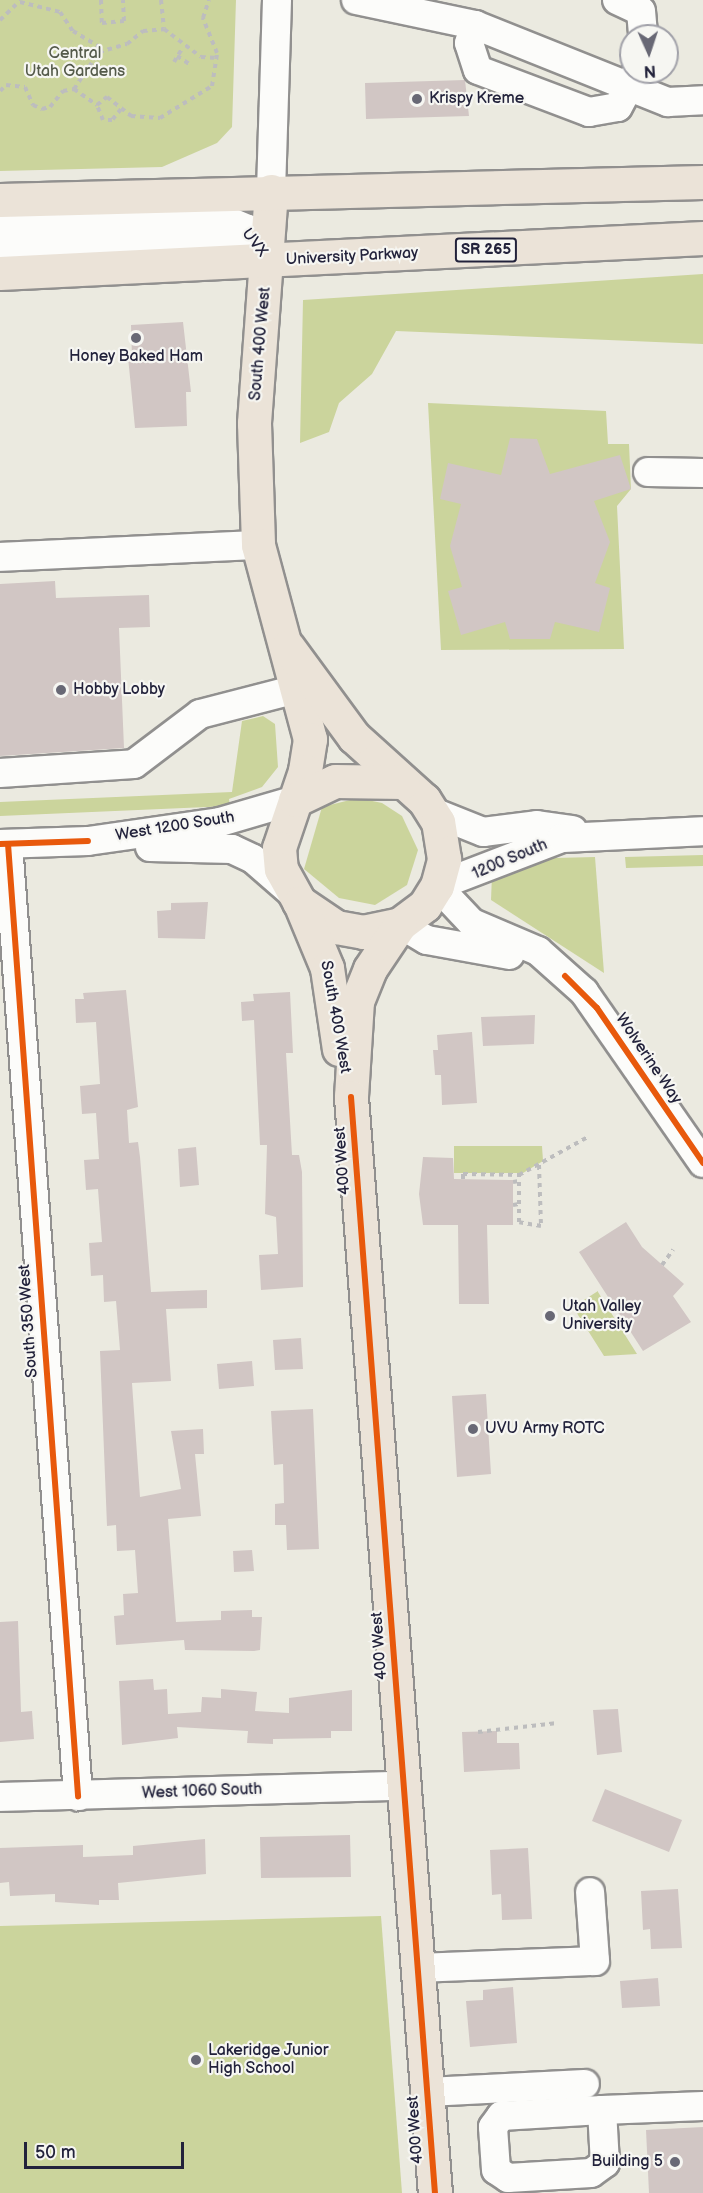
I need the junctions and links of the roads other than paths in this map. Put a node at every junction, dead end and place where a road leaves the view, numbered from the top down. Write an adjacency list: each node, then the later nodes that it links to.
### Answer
1 (277, 0): 9 (street, South 400 West)
2 (357, 0): 3 (street)
3 (475, 25): 4 (street); 5 (street)
4 (619, 74)
5 (632, 84)
6 (642, 84): 7 (street)
7 (703, 100)
8 (703, 183): 9 (main road)
9 (271, 191): 10 (main road); 14 (main road, South 400 West)
10 (0, 200)
11 (0, 219): 14 (street, UVX)
12 (703, 238): 14 (main road, University Parkway / SR 265)
13 (0, 245): 14 (street, UVX)
14 (269, 262): 15 (main road, University Parkway / SR 265); 18 (main road, South 400 West)
15 (0, 273)
16 (648, 472): 17 (street)
17 (703, 473)
18 (258, 545): 19 (street); 20 (main road, South 400 West)
19 (0, 556)
20 (288, 647): 21 (main road, South 400 West); 23 (main road, South 400 West)
21 (297, 689): 22 (street); 24 (main road, South 400 West)
22 (0, 773)
23 (403, 782): 24 (main road); 25 (main road)
24 (295, 800): 28 (street, West 1200 South); 31 (main road)
25 (433, 812): 27 (street, 1200 South); 30 (main road)
26 (703, 831): 27 (street, 1200 South)
27 (584, 834): 30 (street, 1200 South)
28 (88, 841): 29 (street, West 1200 South); 31 (street, West 1200 South)
29 (4, 844): 37 (street, South 350 West)
30 (437, 886): 32 (main road); 33 (street, Wolverine Way)
31 (295, 897): 32 (main road); 34 (main road, South 400 West)
32 (400, 924): 33 (street, Wolverine Way); 34 (main road, South 400 West)
33 (565, 976): 35 (street, Wolverine Way)
34 (351, 1097): 36 (main road, 400 West)
35 (703, 1163)
36 (404, 1786): 37 (street, West 1060 South); 40 (main road, 400 West)
37 (78, 1796): 38 (street, West 1060 South)
38 (0, 1797)
39 (590, 1892): 40 (street)
40 (419, 1968): 42 (main road, 400 West)
41 (585, 2084): 42 (street)
42 (427, 2092): 45 (main road, 400 West)
43 (703, 2106): 44 (street)
44 (602, 2110)
45 (435, 2193)

